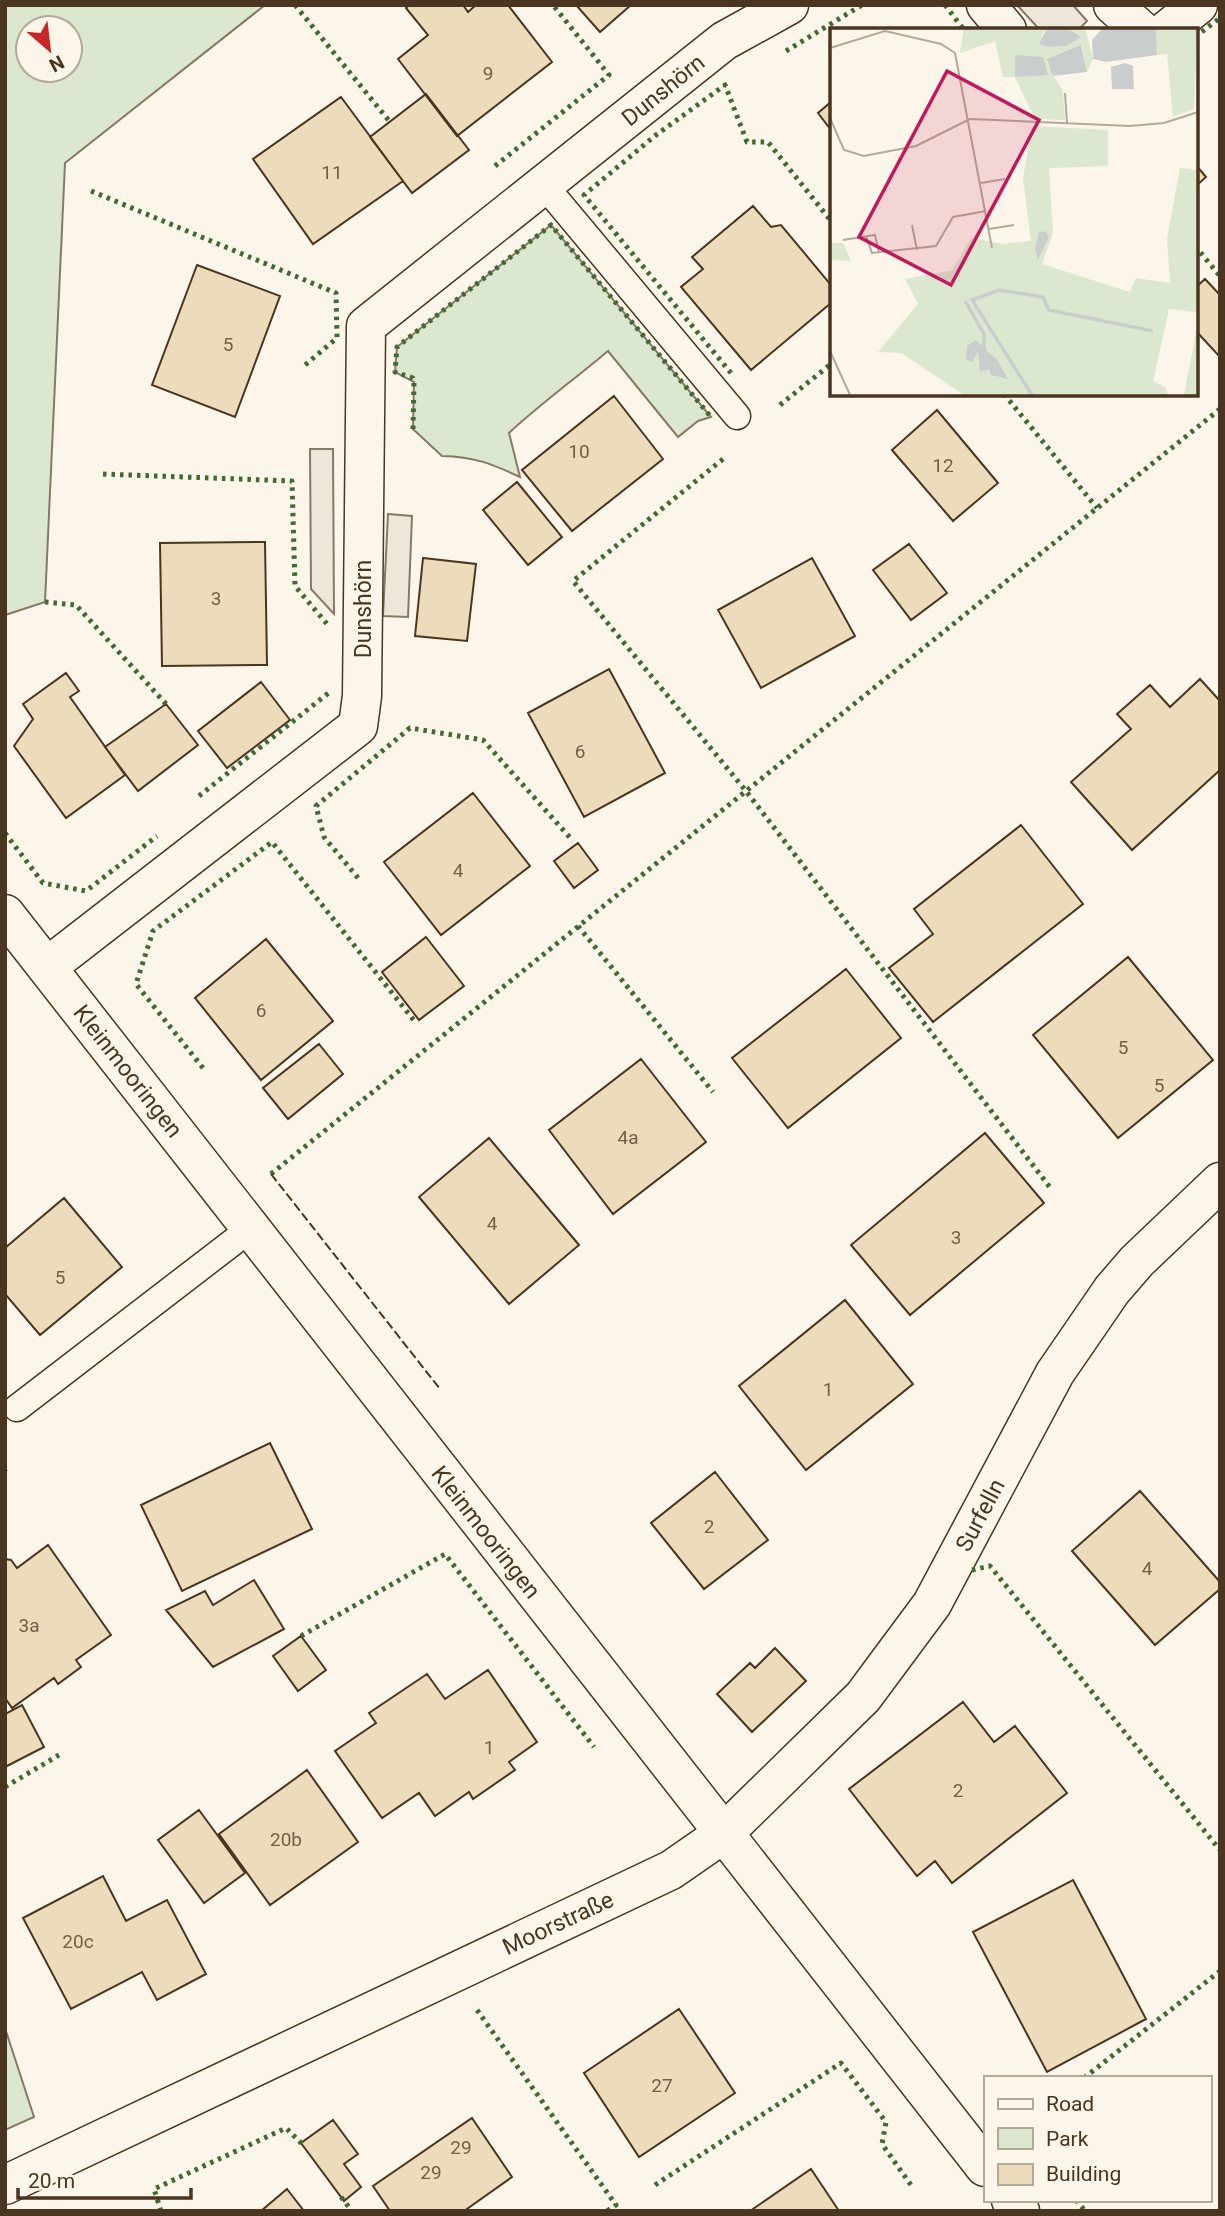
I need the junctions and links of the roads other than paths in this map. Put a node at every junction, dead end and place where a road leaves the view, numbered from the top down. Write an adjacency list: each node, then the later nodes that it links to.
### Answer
1 (789, 5): 8 (street, Dunshörn)
2 (986, 5): 5 (street)
3 (1113, 5): 6 (street)
4 (1198, 5): 7 (street)
5 (1005, 28)
6 (1139, 28)
7 (1169, 28)
8 (544, 185): 9 (lane); 11 (street, Dunshörn)
9 (737, 416)
10 (5, 914): 11 (street, Kleinmooringen)
11 (47, 967): 13 (street, Kleinmooringen)
12 (1220, 1182): 15 (street, Surfelln)
13 (250, 1229): 14 (lane); 15 (street, Kleinmooringen)
14 (17, 1408)
15 (723, 1834): 16 (street); 17 (street, Moorstraße)
16 (984, 2166)
17 (5, 2185)

